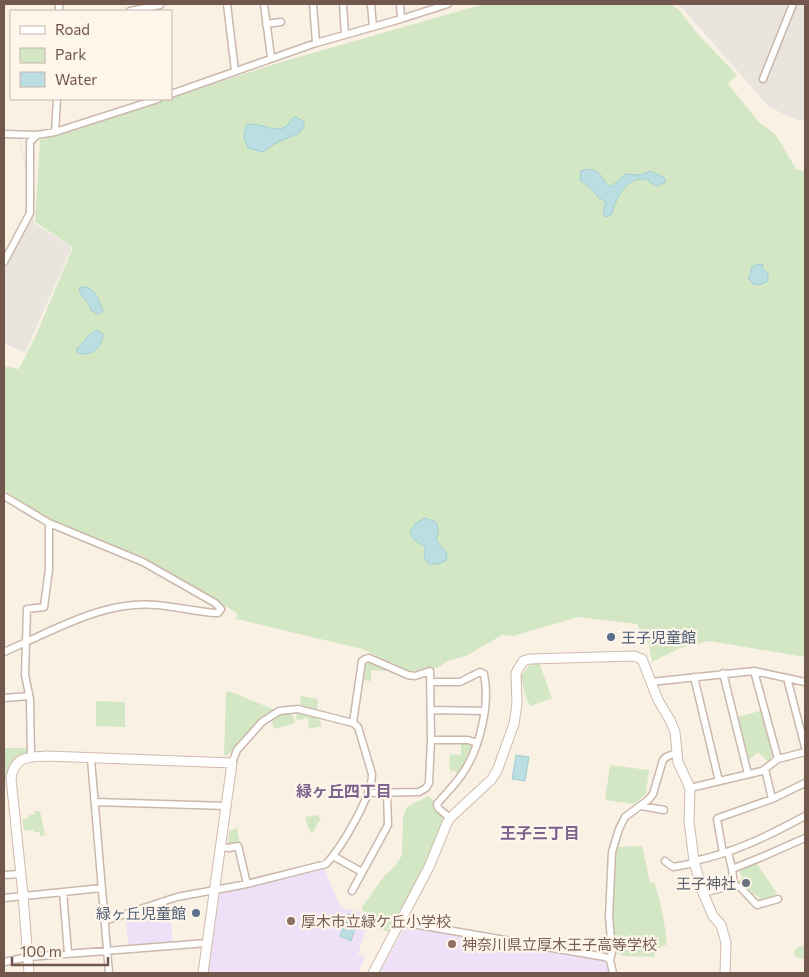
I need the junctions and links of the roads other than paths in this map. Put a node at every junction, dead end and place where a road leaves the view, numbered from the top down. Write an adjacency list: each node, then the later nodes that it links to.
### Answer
1 (228, 4): 19 (street)
2 (264, 4): 14 (street)
3 (313, 4): 17 (street)
4 (343, 4): 16 (street)
5 (371, 4): 15 (street)
6 (400, 4): 12 (street)
7 (448, 4): 10 (street)
8 (793, 4): 20 (street)
9 (155, 5): 11 (street)
10 (429, 7): 12 (street)
11 (134, 10)
12 (401, 19): 15 (street)
13 (281, 22): 14 (street)
14 (266, 24): 18 (street)
15 (373, 27): 16 (street)
16 (345, 35): 17 (street)
17 (316, 43): 18 (street)
18 (271, 57): 19 (street)
19 (234, 71): 21 (street)
20 (763, 79)
21 (172, 94)
22 (57, 100): 24 (street)
23 (155, 100): 24 (street)
24 (55, 132): 26 (street)
25 (4, 134): 26 (street)
26 (37, 135): 27 (street)
27 (4, 262)
28 (4, 496): 29 (street)
29 (49, 523): 30 (street); 30 (street)
30 (26, 642): 31 (street); 39 (street)
31 (4, 652)
32 (754, 671): 33 (street); 35 (street); 51 (street)
33 (724, 673): 34 (street); 54 (street)
34 (694, 677): 37 (street); 55 (street)
35 (787, 678): 38 (street); 46 (street)
36 (431, 682): 41 (street); 42 (street); 43 (street)
37 (651, 682): 48 (street); 67 (street)
38 (805, 682)
39 (29, 696): 40 (street); 49 (street)
40 (4, 698)
41 (431, 710): 42 (street); 44 (street)
42 (485, 711): 45 (street)
43 (353, 723): 52 (street); 59 (street)
44 (431, 740): 45 (street); 60 (street)
45 (477, 743): 67 (street)
46 (805, 747)
47 (805, 752): 51 (street)
48 (676, 753): 58 (street); 64 (street)
49 (31, 757): 50 (street); 57 (street)
50 (91, 759): 52 (street); 62 (street)
51 (778, 759): 53 (street)
52 (232, 763): 63 (street)
53 (765, 769): 54 (street); 61 (street)
54 (748, 774): 55 (street)
55 (719, 781): 58 (street)
56 (805, 784): 61 (street)
57 (7, 788): 76 (street)
58 (690, 788): 73 (street)
59 (368, 793): 60 (street); 71 (street)
60 (387, 793): 75 (street)
61 (772, 799): 70 (street)
62 (95, 802): 63 (street); 80 (street)
63 (227, 806): 69 (street)
64 (641, 806): 65 (street); 94 (street)
65 (660, 811)
66 (805, 816): 70 (street)
67 (450, 818): 89 (street)
68 (805, 838): 74 (street)
69 (220, 847): 78 (street); 81 (street)
70 (726, 852): 73 (street); 74 (street)
71 (333, 856): 75 (street); 78 (street)
72 (666, 861): 73 (street)
73 (694, 862): 84 (street)
74 (732, 868): 79 (street)
75 (362, 872): 82 (street)
76 (21, 874): 77 (street); 85 (street)
77 (4, 875)
78 (247, 884): 81 (street)
79 (734, 885): 84 (street); 87 (street)
80 (102, 888): 83 (street); 88 (street)
81 (214, 889): 88 (street); 90 (street)
82 (352, 891)
83 (63, 892): 85 (street); 92 (street)
84 (703, 893): 101 (street)
85 (23, 895): 86 (street); 93 (street)
86 (4, 898)
87 (778, 899)
88 (104, 921): 91 (street)
89 (401, 922): 94 (street); 99 (street)
90 (207, 943): 91 (street); 98 (street)
91 (107, 950): 92 (street); 97 (street)
92 (68, 953): 93 (street)
93 (28, 957): 95 (street); 96 (street)
94 (610, 960): 100 (street)
95 (4, 962)
96 (29, 973)
97 (109, 973)
98 (203, 973)
99 (373, 973)
100 (613, 973)
101 (725, 973)

